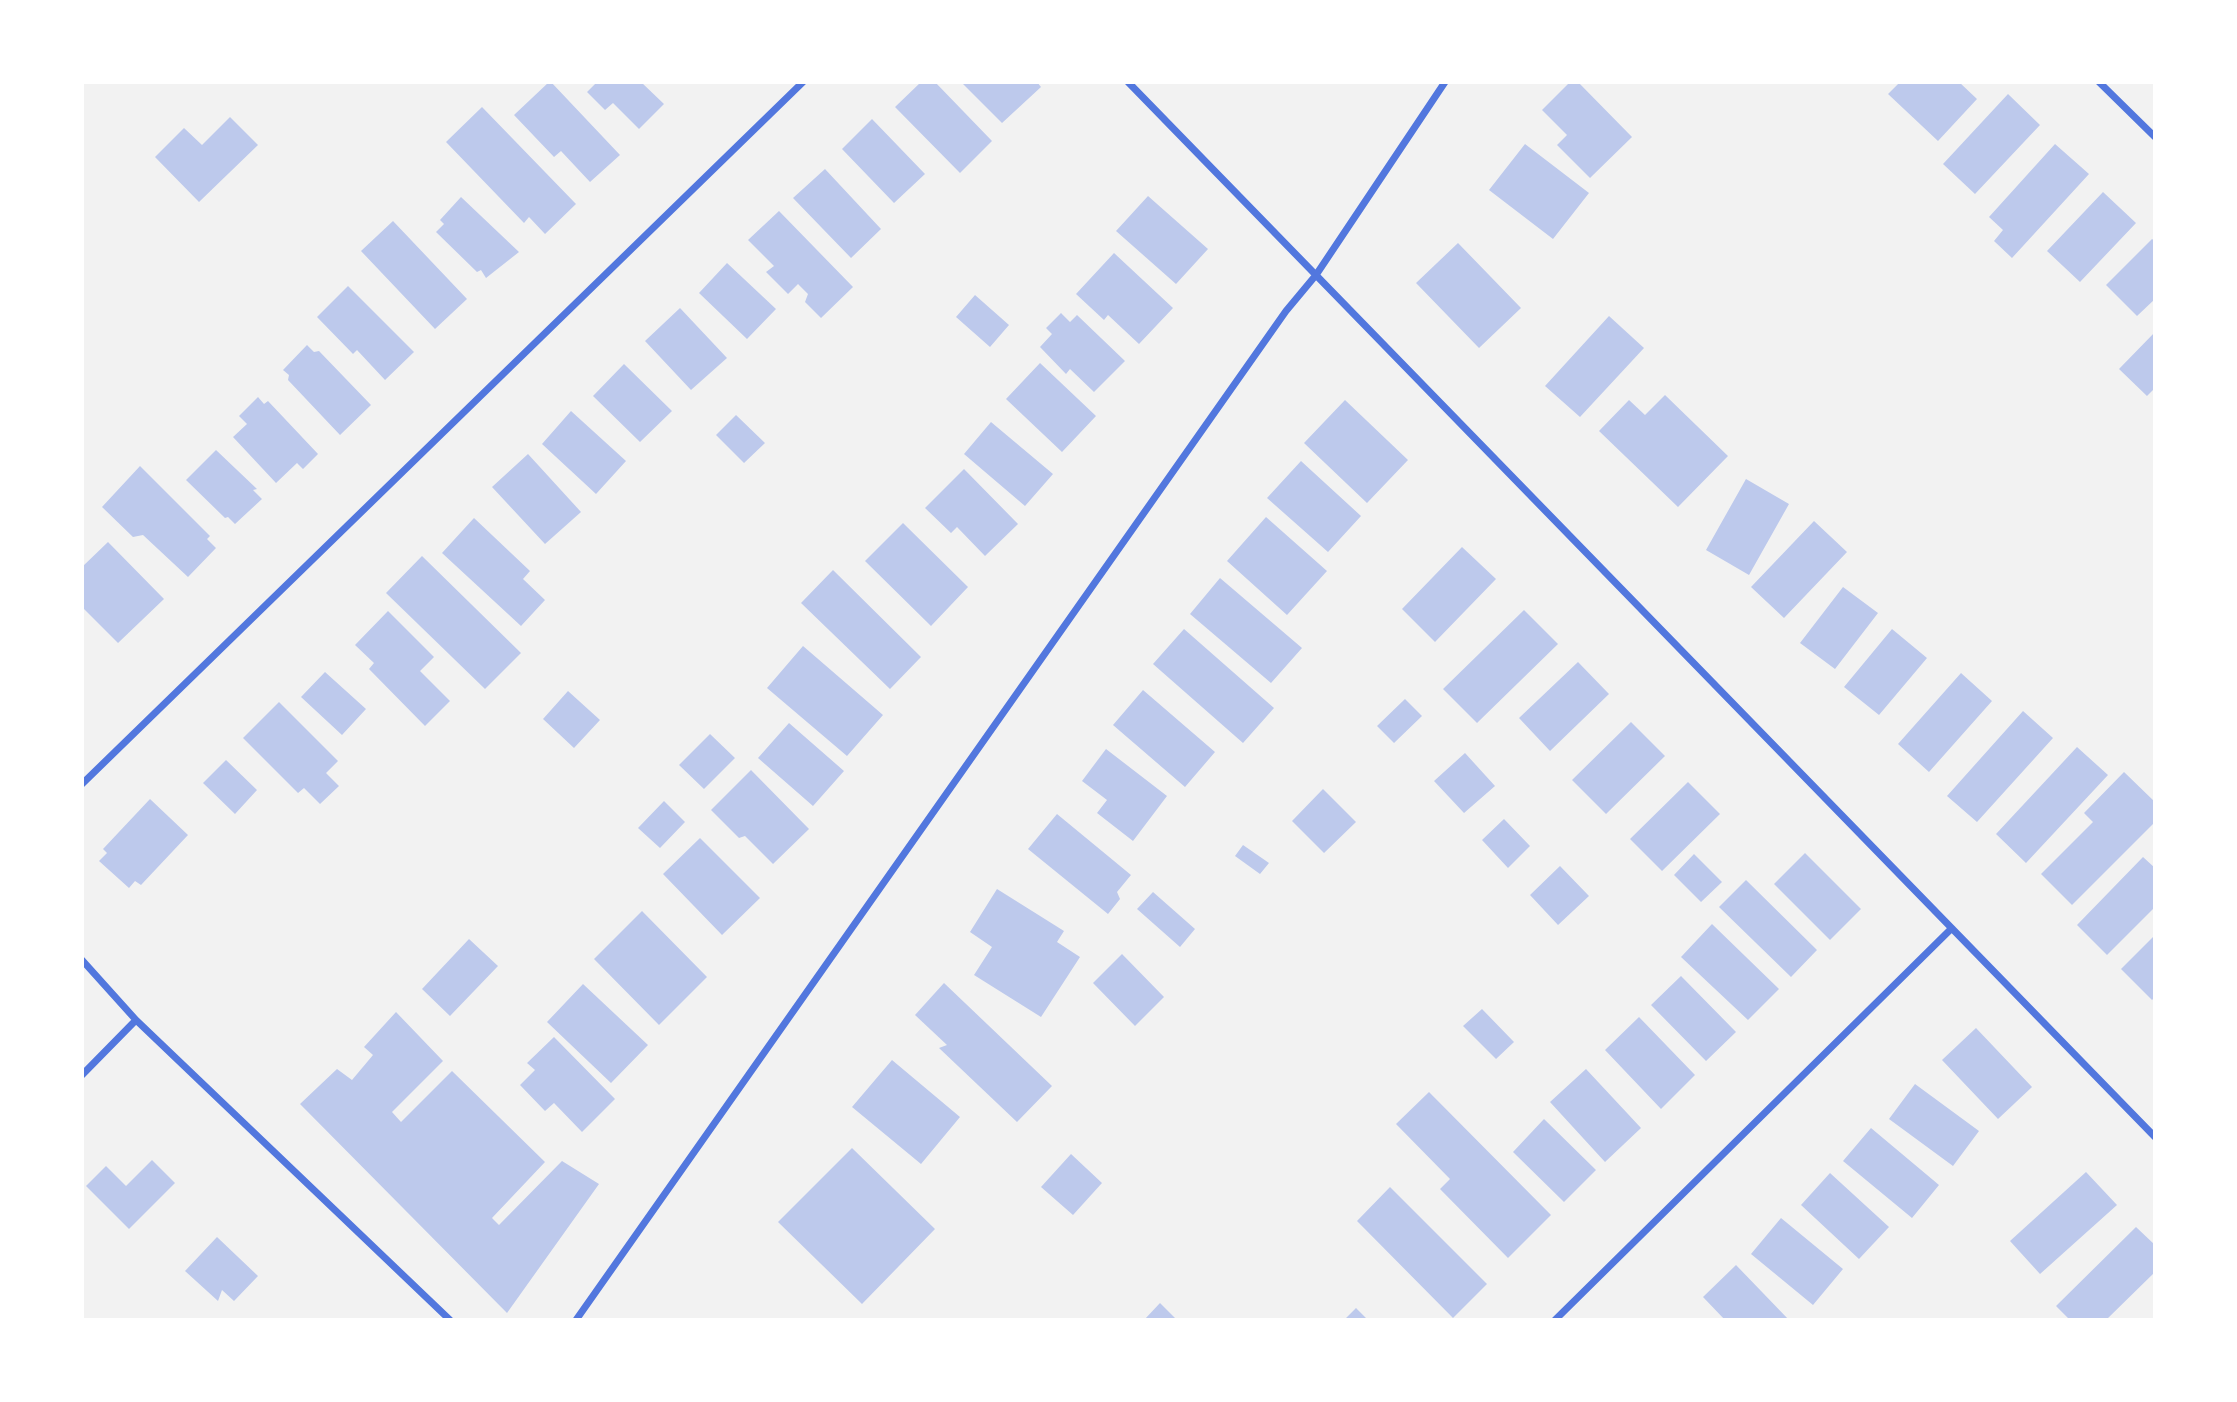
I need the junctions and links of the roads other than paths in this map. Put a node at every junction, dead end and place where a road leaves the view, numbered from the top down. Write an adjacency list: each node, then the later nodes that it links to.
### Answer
1 (803, 82): 7 (street)
2 (1128, 82): 6 (street)
3 (1445, 82): 6 (street)
4 (2099, 82): 5 (street)
5 (2155, 137)
6 (1316, 275): 8 (street); 14 (street)
7 (82, 784)
8 (1951, 929): 12 (street); 15 (street)
9 (82, 960): 10 (street)
10 (136, 1020): 11 (street); 13 (street)
11 (82, 1075)
12 (2155, 1137)
13 (450, 1320)
14 (576, 1320)
15 (1555, 1320)

